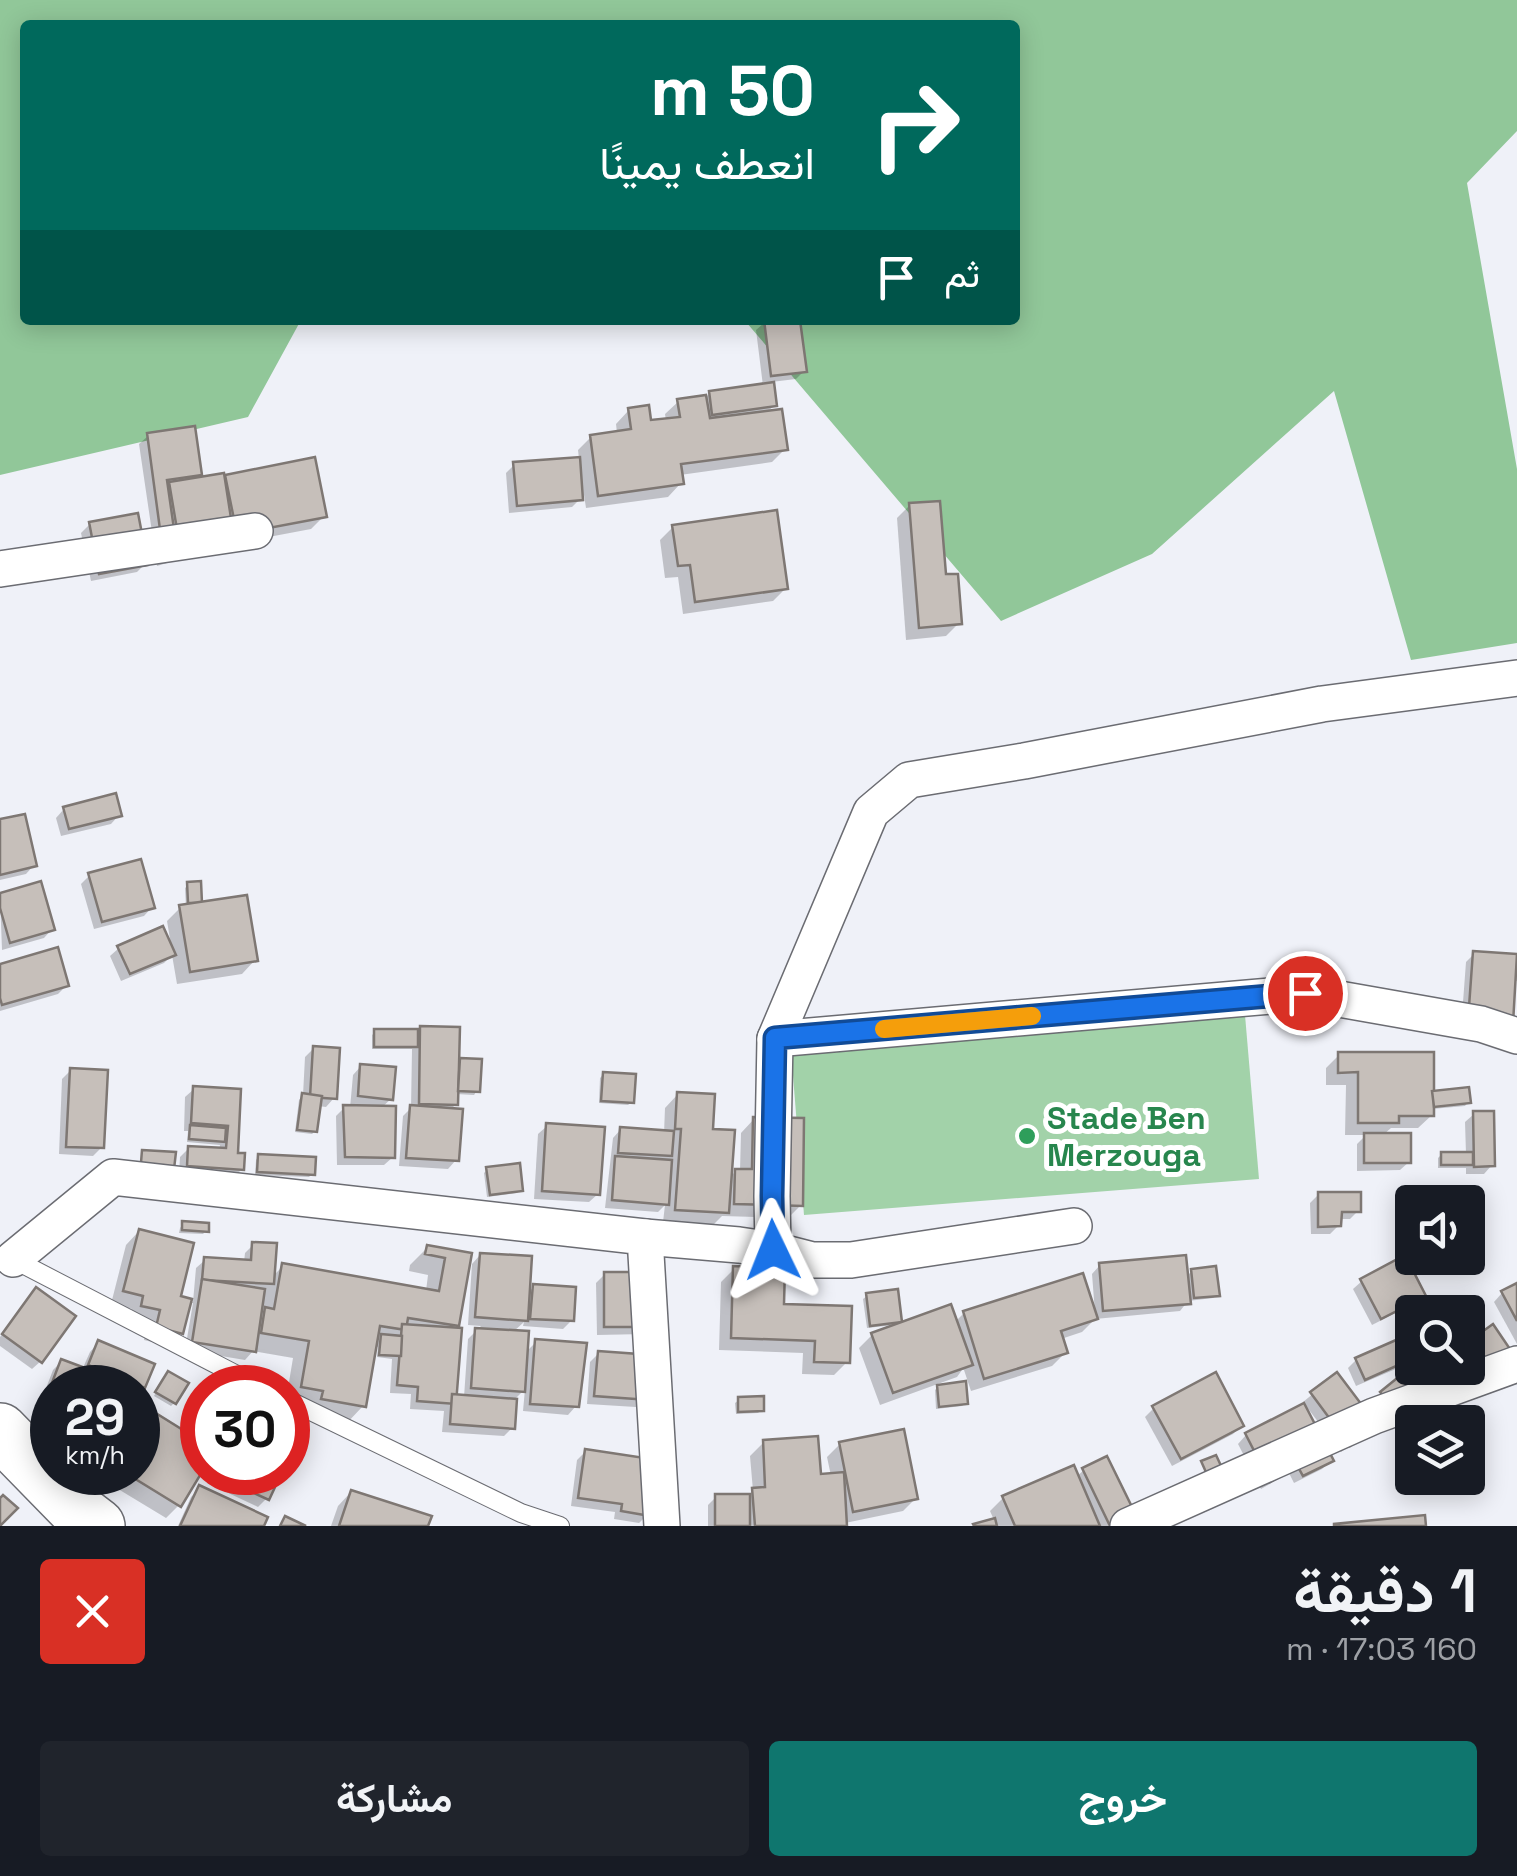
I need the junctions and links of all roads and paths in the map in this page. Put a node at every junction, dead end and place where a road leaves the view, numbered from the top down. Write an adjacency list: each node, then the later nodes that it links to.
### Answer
1 (256, 531): 2 (street)
2 (0, 570)
3 (1517, 678): 5 (street)
4 (1517, 1036): 5 (street)
5 (775, 1038): 8 (street)
6 (1074, 1226): 8 (street)
7 (645, 1237): 8 (street); 9 (street); 16 (street)
8 (773, 1250)
9 (7, 1262): 11 (lane)
10 (1517, 1364): 17 (street)
11 (215, 1365)
12 (310, 1411): 15 (lane)
13 (0, 1431): 14 (main road)
14 (97, 1526)
15 (560, 1526)
16 (662, 1526)
17 (1128, 1526)

